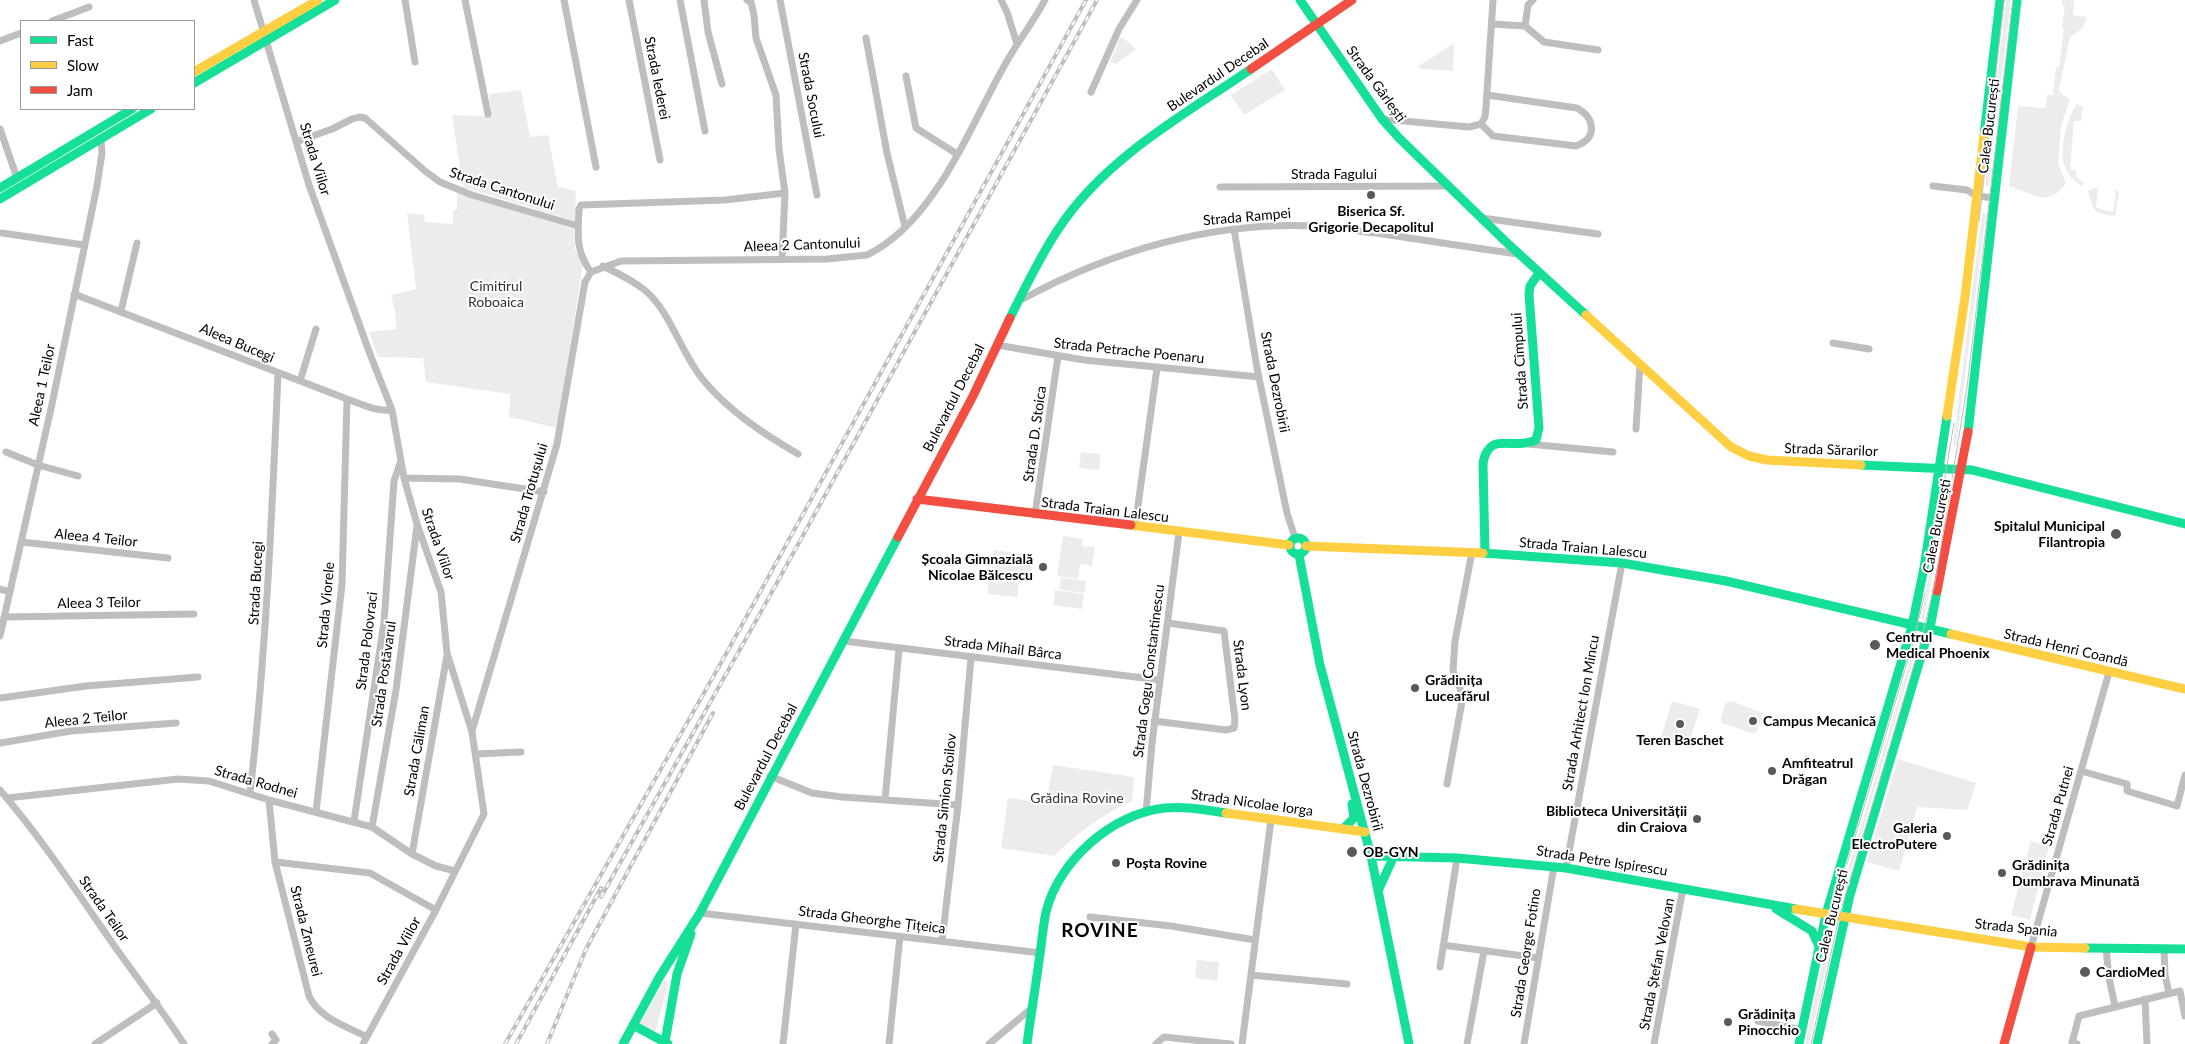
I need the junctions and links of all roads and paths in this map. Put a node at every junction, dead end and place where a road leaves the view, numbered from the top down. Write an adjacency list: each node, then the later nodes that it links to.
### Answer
1 (254, 0): 26 (street, Strada Viilor)
2 (318, 0): 26 (street)
3 (335, 0): 29 (street)
4 (405, 0): 33 (street)
5 (465, 0): 42 (street)
6 (564, 0): 51 (street)
7 (629, 0): 50 (street, Strada Iederei)
8 (680, 0): 46 (street)
9 (704, 0): 37 (street)
10 (747, 0): 57 (street)
11 (780, 0): 58 (street, Strada Socului)
12 (1001, 0): 31 (street)
13 (1046, 0): 31 (street, Aleea 2 Cantonului)
14 (1137, 0): 38 (street)
15 (1300, 0): 23 (street, Strada Gârlești)
16 (1352, 0): 23 (street, Bulevardul Decebal)
17 (1493, 0): 24 (street)
18 (1533, 0): 25 (street)
19 (2000, 0): 59 (street, Calea București)
20 (2017, 0): 60 (street, Calea București)
21 (89, 7): 22 (street)
22 (55, 20)
23 (1318, 24): 43 (street, Strada Gârlești); 76 (street, Bulevardul Decebal)
24 (1492, 24): 25 (street); 39 (street)
25 (1525, 26): 32 (street)
26 (264, 30): 29 (street, Strada Viilor); 34 (street)
27 (20, 33): 30 (street)
28 (866, 38): 64 (street)
29 (267, 40): 36 (street); 48 (street, Strada Viilor)
30 (0, 41)
31 (1017, 44): 49 (street, Aleea 2 Cantonului)
32 (1598, 50)
33 (415, 62)
34 (195, 71)
35 (906, 76): 49 (street)
36 (195, 83)
37 (722, 84)
38 (1091, 92)
39 (1487, 95): 44 (street); 44 (street)
40 (130, 110): 52 (street)
41 (149, 110): 47 (street)
42 (488, 114)
43 (1382, 119): 44 (street); 53 (street, Strada Gârlești)
44 (1480, 124)
45 (0, 129): 52 (street)
46 (705, 131)
47 (101, 139): 61 (street); 69 (street, Aleea 1 Teilor)
48 (296, 142): 63 (street, Strada Cantonului); 89 (street, Strada Viilor)
49 (957, 154): 64 (street, Aleea 2 Cantonului)
50 (660, 160)
51 (596, 167)
52 (17, 178): 56 (street)
53 (1449, 186): 55 (street, Strada Fagului); 62 (street, Strada Gârlești)
54 (1933, 186): 59 (street)
55 (1220, 187)
56 (0, 188)
57 (785, 193): 63 (street); 71 (street)
58 (817, 195)
59 (1977, 196): 60 (street); 97 (street, Calea București)
60 (1994, 198): 98 (street, Calea București)
61 (0, 199)
62 (1482, 218): 67 (street); 70 (street, Strada Gârlești)
63 (578, 226): 73 (street)
64 (905, 227): 71 (street, Aleea 2 Cantonului)
65 (1234, 229): 70 (street, Strada Rampei); 76 (street, Strada Rampei); 86 (street, Strada Dezrobirii)
66 (2, 233): 69 (street)
67 (1598, 234)
68 (137, 243): 77 (street)
69 (84, 246): 75 (street, Aleea 1 Teilor)
70 (1519, 254): 74 (street, Strada Gârlești)
71 (782, 259): 72 (street, Aleea 2 Cantonului)
72 (604, 266): 73 (street); 94 (street)
73 (591, 272): 101 (street, Strada Trotușului)
74 (1539, 273): 83 (street, Strada Sărarilor); 91 (street, Strada Cîmpului)
75 (74, 294): 77 (street, Aleea Bucegi); 96 (street, Aleea 1 Teilor)
76 (1019, 301): 80 (street, Bulevardul Decebal)
77 (121, 311): 85 (street, Aleea Bucegi)
78 (316, 329): 87 (street)
79 (1833, 343): 81 (street)
80 (997, 345): 82 (street, Strada Petrache Poenaru); 102 (street, Bulevardul Decebal)
81 (1869, 349)
82 (1058, 356): 84 (street, Strada Petrache Poenaru); 103 (street, Strada D. Stoica)
83 (1640, 364): 90 (street); 97 (street, Strada Sărarilor)
84 (1157, 368): 86 (street, Strada Petrache Poenaru); 106 (street)
85 (278, 374): 87 (street, Aleea Bucegi); 145 (street, Strada Bucegi)
86 (1259, 377): 109 (street, Strada Dezrobirii)
87 (300, 381): 88 (street, Aleea Bucegi)
88 (347, 399): 89 (street, Aleea Bucegi); 151 (street, Strada Viorele)
89 (392, 410): 95 (street, Strada Viilor)
90 (1636, 428)
91 (1528, 444): 93 (street); 112 (street)
92 (6, 452): 96 (street)
93 (1613, 452)
94 (798, 454)
95 (400, 463): 100 (street, Strada Viilor); 154 (street, Strada Polovraci)
96 (38, 465): 99 (street); 108 (street, Aleea 1 Teilor)
97 (1940, 469): 98 (street, Strada Sărarilor); 121 (street, Calea București)
98 (1962, 470): 105 (street, Strada Sărarilor); 122 (street, Calea București)
99 (78, 476)
100 (404, 478): 101 (street); 104 (street, Strada Viilor)
101 (544, 492): 135 (street, Strada Trotușului)
102 (917, 499): 103 (street, Strada Traian Lalescu); 124 (street, Bulevardul Decebal)
103 (1035, 515): 106 (street, Strada Traian Lalescu)
104 (417, 524): 126 (street, Strada Viilor); 155 (street, Strada Postăvarul)
105 (2185, 524)
106 (1135, 527): 107 (street, Strada Traian Lalescu)
107 (1179, 532): 109 (street, Strada Traian Lalescu); 120 (street, Strada Gogu Constantinescu)
108 (21, 542): 114 (street, Aleea 4 Teilor); 117 (street, Aleea 1 Teilor)
109 (1292, 542): 110 (street); 113 (street)
110 (1306, 546): 111 (street, Strada Traian Lalescu); 113 (street)
111 (1472, 552): 112 (street, Strada Traian Lalescu); 143 (street)
112 (1485, 553): 115 (street, Strada Traian Lalescu)
113 (1299, 554): 142 (street, Strada Dezrobirii)
114 (168, 558)
115 (1622, 563): 121 (street, Strada Traian Lalescu); 164 (street, Strada Arhitect Ion Mincu)
116 (0, 588): 117 (street)
117 (10, 592): 119 (street, Aleea 1 Teilor)
118 (194, 614): 119 (street, Aleea 3 Teilor)
119 (4, 617): 123 (street, Aleea 1 Teilor)
120 (1168, 623): 130 (street, Strada Gogu Constantinescu); 133 (street, Strada Lyon)
121 (1912, 626): 122 (street, Strada Henri Coandă); 171 (street, Calea București)
122 (1929, 630): 128 (street, Strada Henri Coandă); 173 (street, Calea București)
123 (0, 636)
124 (844, 640): 125 (street, Strada Mihail Bârca); 141 (street, Bulevardul Decebal)
125 (900, 649): 127 (street, Strada Mihail Bârca); 149 (street)
126 (447, 653): 135 (street, Strada Viilor); 158 (street, Strada Căliman)
127 (972, 658): 130 (street, Strada Mihail Bârca); 150 (street, Strada Simion Stoilov)
128 (2109, 672): 131 (street, Strada Henri Coandă); 139 (street, Strada Putnei)
129 (198, 677): 132 (street)
130 (1160, 680): 133 (street, Strada Gogu Constantinescu)
131 (2185, 690)
132 (0, 698)
133 (1154, 721): 152 (street, Strada Gogu Constantinescu)
134 (176, 723): 136 (street, Aleea 2 Teilor)
135 (472, 732): 138 (street, Strada Viilor)
136 (0, 743)
137 (521, 752): 138 (street)
138 (477, 754): 165 (street, Strada Viilor)
139 (2081, 771): 146 (street); 180 (street, Strada Putnei)
140 (2185, 775): 146 (street)
141 (770, 776): 149 (street); 170 (street, Bulevardul Decebal)
142 (1351, 781): 156 (street); 157 (street, Strada Dezrobirii)
143 (1447, 784)
144 (0, 790): 147 (street, Strada Teilor)
145 (250, 793): 147 (street, Strada Rodnei); 148 (street, Strada Rodnei)
146 (2182, 796)
147 (7, 798): 192 (street, Strada Teilor)
148 (269, 800): 151 (street, Strada Rodnei); 162 (street, Strada Zmeurei)
149 (885, 800): 150 (street)
150 (958, 805): 177 (street, Strada Simion Stoilov)
151 (316, 812): 154 (street, Strada Rodnei)
152 (1146, 813): 153 (street, Strada Nicolae Iorga); 185 (street, Strada Nicolae Iorga)
153 (1271, 820): 156 (street, Strada Nicolae Iorga); 176 (street)
154 (354, 821): 155 (street, Strada Rodnei)
155 (372, 827): 158 (street, Strada Rodnei)
156 (1343, 829): 157 (street, Strada Nicolae Iorga)
157 (1365, 832): 159 (street, Strada Dezrobirii)
158 (412, 854): 165 (street, Strada Rodnei)
159 (1371, 856): 160 (street, Strada Petre Ispirescu); 167 (street, Strada Dezrobirii)
160 (1394, 856): 161 (street, Strada Petre Ispirescu); 167 (street)
161 (1457, 858): 163 (street, Strada Petre Ispirescu); 178 (street)
162 (276, 862): 169 (street); 200 (street, Strada Zmeurei)
163 (1554, 866): 164 (street, Strada Petre Ispirescu); 186 (street, Strada George Fotino)
164 (1566, 868): 166 (street, Strada Petre Ispirescu)
165 (455, 871): 169 (street, Strada Viilor)
166 (1683, 888): 168 (street, Strada Petre Ispirescu); 216 (street, Strada Ștefan Velovan)
167 (1378, 891): 213 (street, Strada Dezrobirii)
168 (1767, 904): 171 (street, Strada Petre Ispirescu); 179 (street)
169 (436, 910): 200 (street, Strada Viilor)
170 (700, 912): 174 (street, Strada Gheorghe Țițeica); 197 (street, Bulevardul Decebal); 201 (street, Bulevardul Decebal)
171 (1826, 914): 173 (street, Strada Spania); 179 (street, Calea București)
172 (1090, 917): 176 (street)
173 (1845, 918): 180 (street, Strada Spania); 218 (street, Calea București)
174 (796, 924): 175 (street, Strada Gheorghe Țițeica); 206 (street)
175 (900, 936): 177 (street, Strada Gheorghe Țițeica); 207 (street)
176 (1255, 940): 188 (street)
177 (942, 941): 185 (street, Strada Gheorghe Țițeica)
178 (1443, 945): 184 (street); 187 (street)
179 (1819, 947): 198 (street, Calea București)
180 (2032, 947): 181 (street, Strada Spania); 219 (street)
181 (2106, 948): 182 (street, Strada Spania); 193 (street)
182 (2164, 948): 183 (street, Strada Spania); 190 (street)
183 (2185, 949)
184 (1484, 950): 186 (street); 214 (street)
185 (1041, 953): 194 (street, Strada Nicolae Iorga)
186 (1538, 958): 215 (street, Strada George Fotino)
187 (1440, 967)
188 (1251, 975): 189 (street); 212 (street)
189 (1347, 984)
190 (2169, 993): 191 (street); 195 (street)
191 (2145, 999): 193 (street); 221 (street)
192 (158, 1003): 202 (street); 203 (street, Strada Teilor)
193 (2115, 1006): 220 (street)
194 (1032, 1008): 208 (street); 209 (street, Strada Nicolae Iorga)
195 (2185, 1016)
196 (1758, 1021): 198 (street)
197 (633, 1025): 201 (street); 205 (street, Bulevardul Decebal)
198 (1802, 1030): 217 (street, Calea București)
199 (272, 1034): 204 (street)
200 (365, 1040)
201 (666, 1043)
202 (96, 1044)
203 (184, 1044)
204 (272, 1044)
205 (624, 1044)
206 (783, 1044)
207 (889, 1044)
208 (989, 1044)
209 (1027, 1044)
210 (1156, 1044): 211 (street)
211 (1231, 1044)
212 (1242, 1044)
213 (1409, 1044)
214 (1468, 1044)
215 (1524, 1044)
216 (1654, 1044)
217 (1799, 1044)
218 (1817, 1044)
219 (2004, 1044)
220 (2077, 1044)
221 (2146, 1044)

